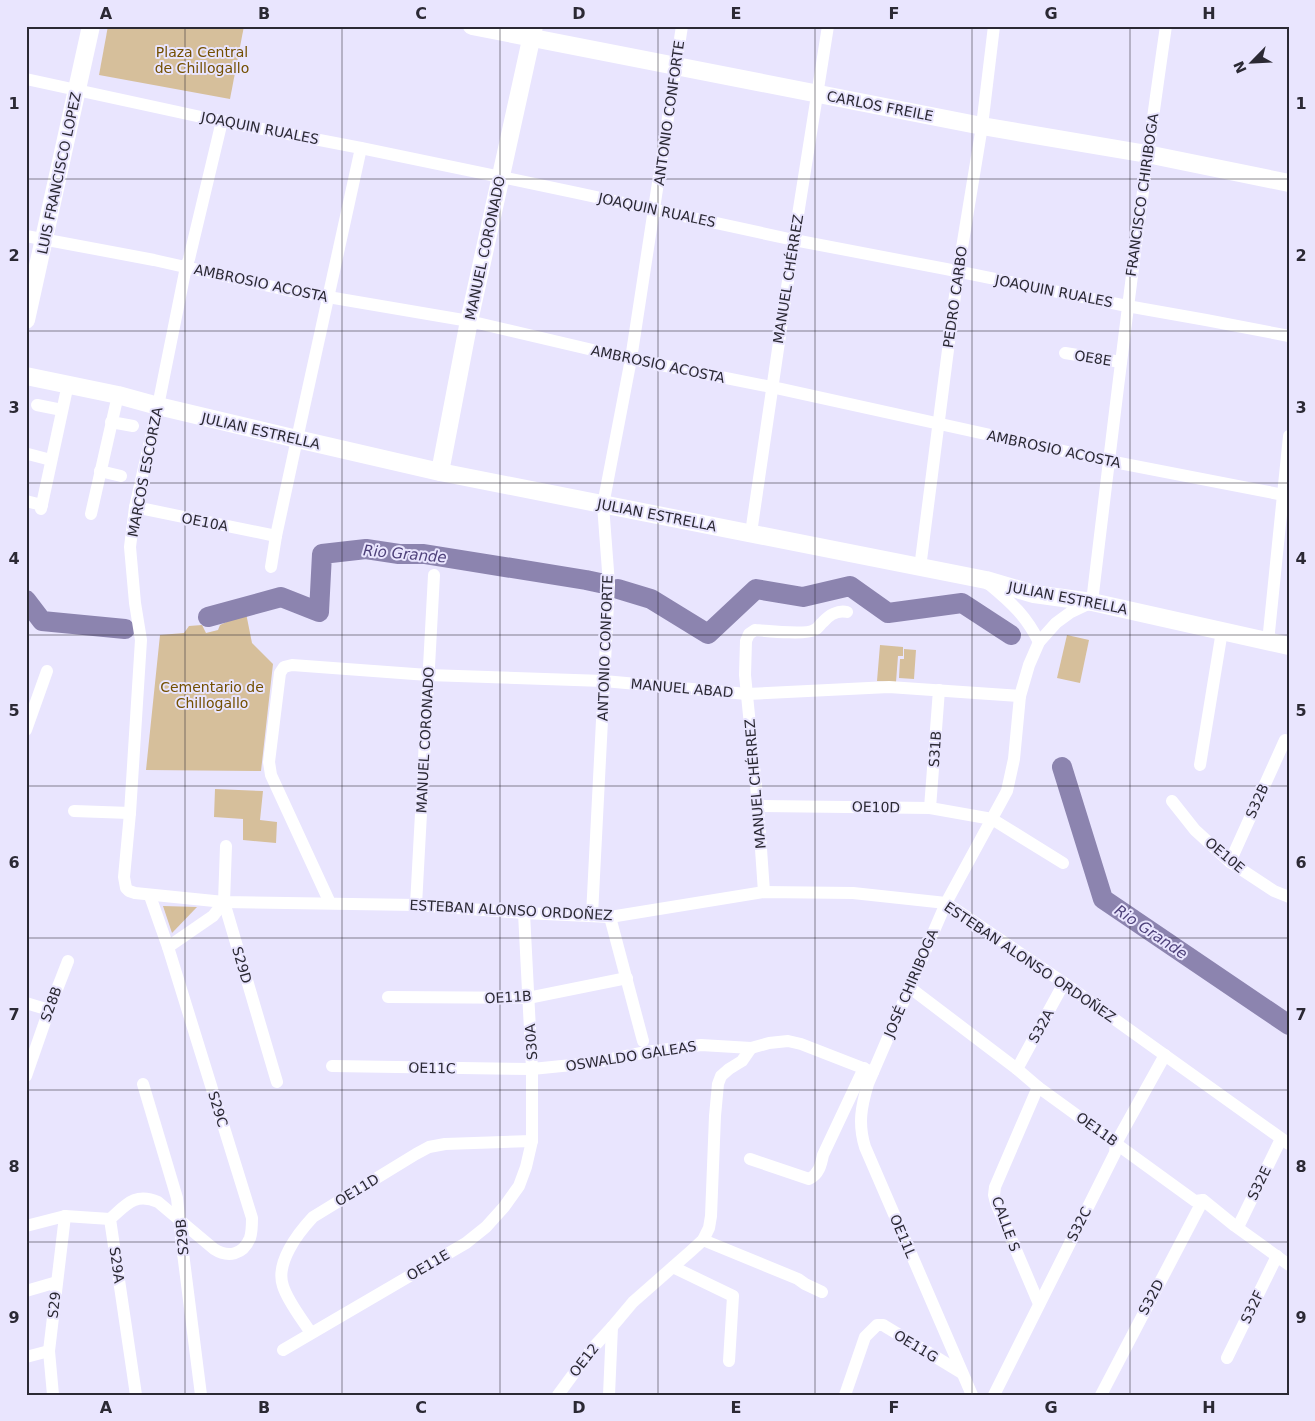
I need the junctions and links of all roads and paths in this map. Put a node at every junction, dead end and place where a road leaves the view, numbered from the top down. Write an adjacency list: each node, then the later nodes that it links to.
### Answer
1 (91, 26): 10 (street, LUIS FRANCISCO LOPEZ)
2 (472, 26): 7 (street, CARLOS FREILE)
3 (682, 26): 8 (street, ANTONIO CONFORTE)
4 (828, 26): 11 (street, MANUEL CHÉRREZ)
5 (994, 26): 13 (street, PEDRO CARBO)
6 (1166, 26): 15 (street, FRANCISCO CHIRIBOGA)
7 (532, 32): 8 (street, CARLOS FREILE); 16 (street, MANUEL CORONADO)
8 (676, 67): 11 (street, CARLOS FREILE); 18 (street, ANTONIO CONFORTE)
9 (26, 79): 10 (street, JOAQUIN RUALES)
10 (78, 89): 12 (street, JOAQUIN RUALES); 20 (street, LUIS FRANCISCO LOPEZ)
11 (817, 93): 13 (street, CARLOS FREILE); 21 (street, MANUEL CHÉRREZ)
12 (222, 121): 14 (street, JOAQUIN RUALES); 22 (street, MARCOS ESCORZA)
13 (982, 126): 15 (street, CARLOS FREILE); 23 (street, PEDRO CARBO)
14 (361, 148): 16 (street, JOAQUIN RUALES); 24 (street)
15 (1147, 154): 17 (street, CARLOS FREILE); 25 (street, FRANCISCO CHIRIBOGA)
16 (500, 177): 18 (street, JOAQUIN RUALES); 27 (street, MANUEL CORONADO)
17 (1289, 183)
18 (655, 209): 21 (street, JOAQUIN RUALES); 30 (street, ANTONIO CONFORTE)
19 (26, 236): 20 (street, AMBROSIO ACOSTA)
20 (44, 240): 22 (street, AMBROSIO ACOSTA); 26 (street, LUIS FRANCISCO LOPEZ)
21 (794, 240): 23 (street, JOAQUIN RUALES); 34 (street, MANUEL CHÉRREZ)
22 (186, 267): 24 (street, AMBROSIO ACOSTA); 37 (street, MARCOS ESCORZA)
23 (958, 272): 25 (street, JOAQUIN RUALES); 40 (street, PEDRO CARBO)
24 (328, 296): 27 (street, AMBROSIO ACOSTA); 43 (street)
25 (1128, 306): 28 (street, JOAQUIN RUALES); 31 (street, FRANCISCO CHIRIBOGA)
26 (26, 320)
27 (469, 321): 30 (street, AMBROSIO ACOSTA); 48 (street, MANUEL CORONADO)
28 (1289, 336)
29 (1065, 353): 31 (street, OE8E)
30 (631, 359): 34 (street, AMBROSIO ACOSTA); 52 (street, ANTONIO CONFORTE)
31 (1121, 362): 46 (street, FRANCISCO CHIRIBOGA)
32 (26, 376): 33 (street, JULIAN ESTRELLA)
33 (68, 384): 35 (street, JULIAN ESTRELLA); 38 (street)
34 (772, 388): 40 (street, AMBROSIO ACOSTA); 55 (street, MANUEL CHÉRREZ)
35 (118, 396): 37 (street, JULIAN ESTRELLA); 39 (street)
36 (38, 405): 38 (street)
37 (158, 406): 43 (street, JULIAN ESTRELLA); 53 (street, MARCOS ESCORZA)
38 (62, 410): 45 (street)
39 (111, 422): 41 (street); 47 (street)
40 (938, 424): 46 (street, AMBROSIO ACOSTA); 58 (street, PEDRO CARBO)
41 (133, 426)
42 (1289, 436): 50 (street)
43 (297, 440): 48 (street, JULIAN ESTRELLA); 56 (street)
44 (28, 454): 45 (street)
45 (51, 460): 51 (street)
46 (1109, 461): 50 (street, AMBROSIO ACOSTA); 61 (street, FRANCISCO CHIRIBOGA)
47 (100, 470): 49 (street); 54 (street)
48 (440, 472): 52 (street, JULIAN ESTRELLA)
49 (121, 476)
50 (1286, 496): 65 (street)
51 (26, 501)
52 (603, 505): 55 (street, JULIAN ESTRELLA); 69 (street, ANTONIO CONFORTE)
53 (135, 507): 56 (street, OE10A); 80 (street, MARCOS ESCORZA)
54 (91, 514)
55 (751, 533): 58 (street, JULIAN ESTRELLA)
56 (276, 536): 57 (street)
57 (271, 567)
58 (920, 568): 60 (street, JULIAN ESTRELLA)
59 (434, 575): 68 (street, MANUEL CORONADO)
60 (986, 580): 61 (street, JULIAN ESTRELLA); 64 (street)
61 (1092, 602): 63 (street, JULIAN ESTRELLA); 64 (street, JOSÉ CHIRIBOGA)
62 (847, 612): 71 (street, MANUEL CHÉRREZ)
63 (1222, 631): 65 (street, JULIAN ESTRELLA); 75 (street)
64 (1038, 642): 72 (street, JOSÉ CHIRIBOGA)
65 (1268, 642): 66 (street, JULIAN ESTRELLA)
66 (1289, 646)
67 (47, 671): 73 (street)
68 (428, 675): 69 (street, MANUEL ABAD); 90 (street, MANUEL ABAD); 92 (street, MANUEL CORONADO)
69 (604, 681): 71 (street, MANUEL ABAD); 94 (street, ANTONIO CONFORTE)
70 (939, 690): 71 (street, MANUEL ABAD); 72 (street, MANUEL ABAD); 78 (street, S31B)
71 (747, 694): 77 (street, MANUEL CHÉRREZ)
72 (1020, 696): 81 (street, JOSÉ CHIRIBOGA)
73 (27, 726)
74 (1285, 740): 83 (street, S32B)
75 (1200, 765)
76 (1172, 801): 83 (street, OE10E)
77 (758, 806): 78 (street, OE10D); 86 (street, MANUEL CHÉRREZ)
78 (930, 808): 81 (street, OE10D)
79 (74, 811): 80 (street)
80 (130, 813): 85 (street, MARCOS ESCORZA)
81 (992, 819): 84 (street); 91 (street, JOSÉ CHIRIBOGA)
82 (226, 846): 89 (street, S29D)
83 (1230, 862): 88 (street, OE10E)
84 (1063, 863)
85 (126, 888): 87 (street, ESTEBAN ALONSO ORDOÑEZ)
86 (764, 892): 91 (street, ESTEBAN ALONSO ORDOÑEZ); 95 (street, ESTEBAN ALONSO ORDOÑEZ)
87 (150, 896): 89 (street, ESTEBAN ALONSO ORDOÑEZ); 96 (street, S29C)
88 (1289, 897)
89 (224, 902): 90 (street, ESTEBAN ALONSO ORDOÑEZ); 96 (street); 113 (street, S29D)
90 (330, 903): 92 (street, ESTEBAN ALONSO ORDOÑEZ)
91 (946, 903): 99 (street, ESTEBAN ALONSO ORDOÑEZ); 100 (street, JOSÉ CHIRIBOGA)
92 (416, 905): 93 (street, ESTEBAN ALONSO ORDOÑEZ)
93 (524, 913): 94 (street, ESTEBAN ALONSO ORDOÑEZ); 102 (street, S30A)
94 (592, 916): 95 (street, ESTEBAN ALONSO ORDOÑEZ)
95 (610, 917): 98 (street)
96 (168, 947): 123 (street, S29C)
97 (68, 961): 104 (street, S28B)
98 (627, 978): 102 (street, OE11B); 105 (street)
99 (1064, 983): 107 (street, ESTEBAN ALONSO ORDOÑEZ); 110 (street, S32A)
100 (909, 987): 110 (street, OE11B); 111 (street, JOSÉ CHIRIBOGA)
101 (388, 997): 102 (street, OE11B)
102 (528, 998): 109 (street, S30A)
103 (26, 1003): 104 (street)
104 (49, 1010): 112 (street, S28B)
105 (643, 1041)
106 (751, 1048): 109 (street, OSWALDO GALEAS); 111 (street, OSWALDO GALEAS); 126 (street)
107 (1165, 1055): 117 (street, ESTEBAN ALONSO ORDOÑEZ); 118 (street, S32C)
108 (332, 1066): 109 (street, OE11C)
109 (532, 1069): 116 (street, S30A)
110 (1017, 1069): 115 (street, OE11B)
111 (868, 1070): 119 (street); 141 (street, OE11L)
112 (26, 1076)
113 (277, 1082)
114 (143, 1084): 123 (street, S29B)
115 (1038, 1087): 118 (street, OE11B); 133 (street, CALLE S)
116 (532, 1141): 135 (street, OE11E); 135 (street, OE11D)
117 (1285, 1142): 125 (street, S32E)
118 (1116, 1143): 120 (street, OE11B); 133 (street, S32C)
119 (750, 1159)
120 (1203, 1200): 125 (street, OE11B); 150 (street, S32D)
121 (65, 1216): 122 (street); 124 (street); 130 (street, S29)
122 (110, 1219): 123 (street); 143 (street, S29A)
123 (180, 1220): 144 (street, S29B)
124 (26, 1226)
125 (1238, 1227): 127 (street, OE11B)
126 (703, 1240): 129 (street); 132 (street)
127 (1277, 1256): 128 (street, OE11B); 139 (street, S32F)
128 (1289, 1264)
129 (673, 1267): 134 (street); 140 (street)
130 (57, 1282): 131 (street); 137 (street, S29)
131 (26, 1291)
132 (822, 1292)
133 (1039, 1304): 149 (street, S32C)
134 (612, 1327): 145 (street, OE12); 146 (street)
135 (312, 1333): 136 (street, OE11E)
136 (283, 1350)
137 (50, 1351): 138 (street); 142 (street, S29)
138 (26, 1357)
139 (1227, 1358)
140 (729, 1361)
141 (962, 1373): 147 (street, OE11G); 148 (street, OE11L)
142 (53, 1395)
143 (136, 1395)
144 (201, 1395)
145 (558, 1395)
146 (609, 1395)
147 (845, 1395)
148 (972, 1395)
149 (994, 1395)
150 (1101, 1395)

